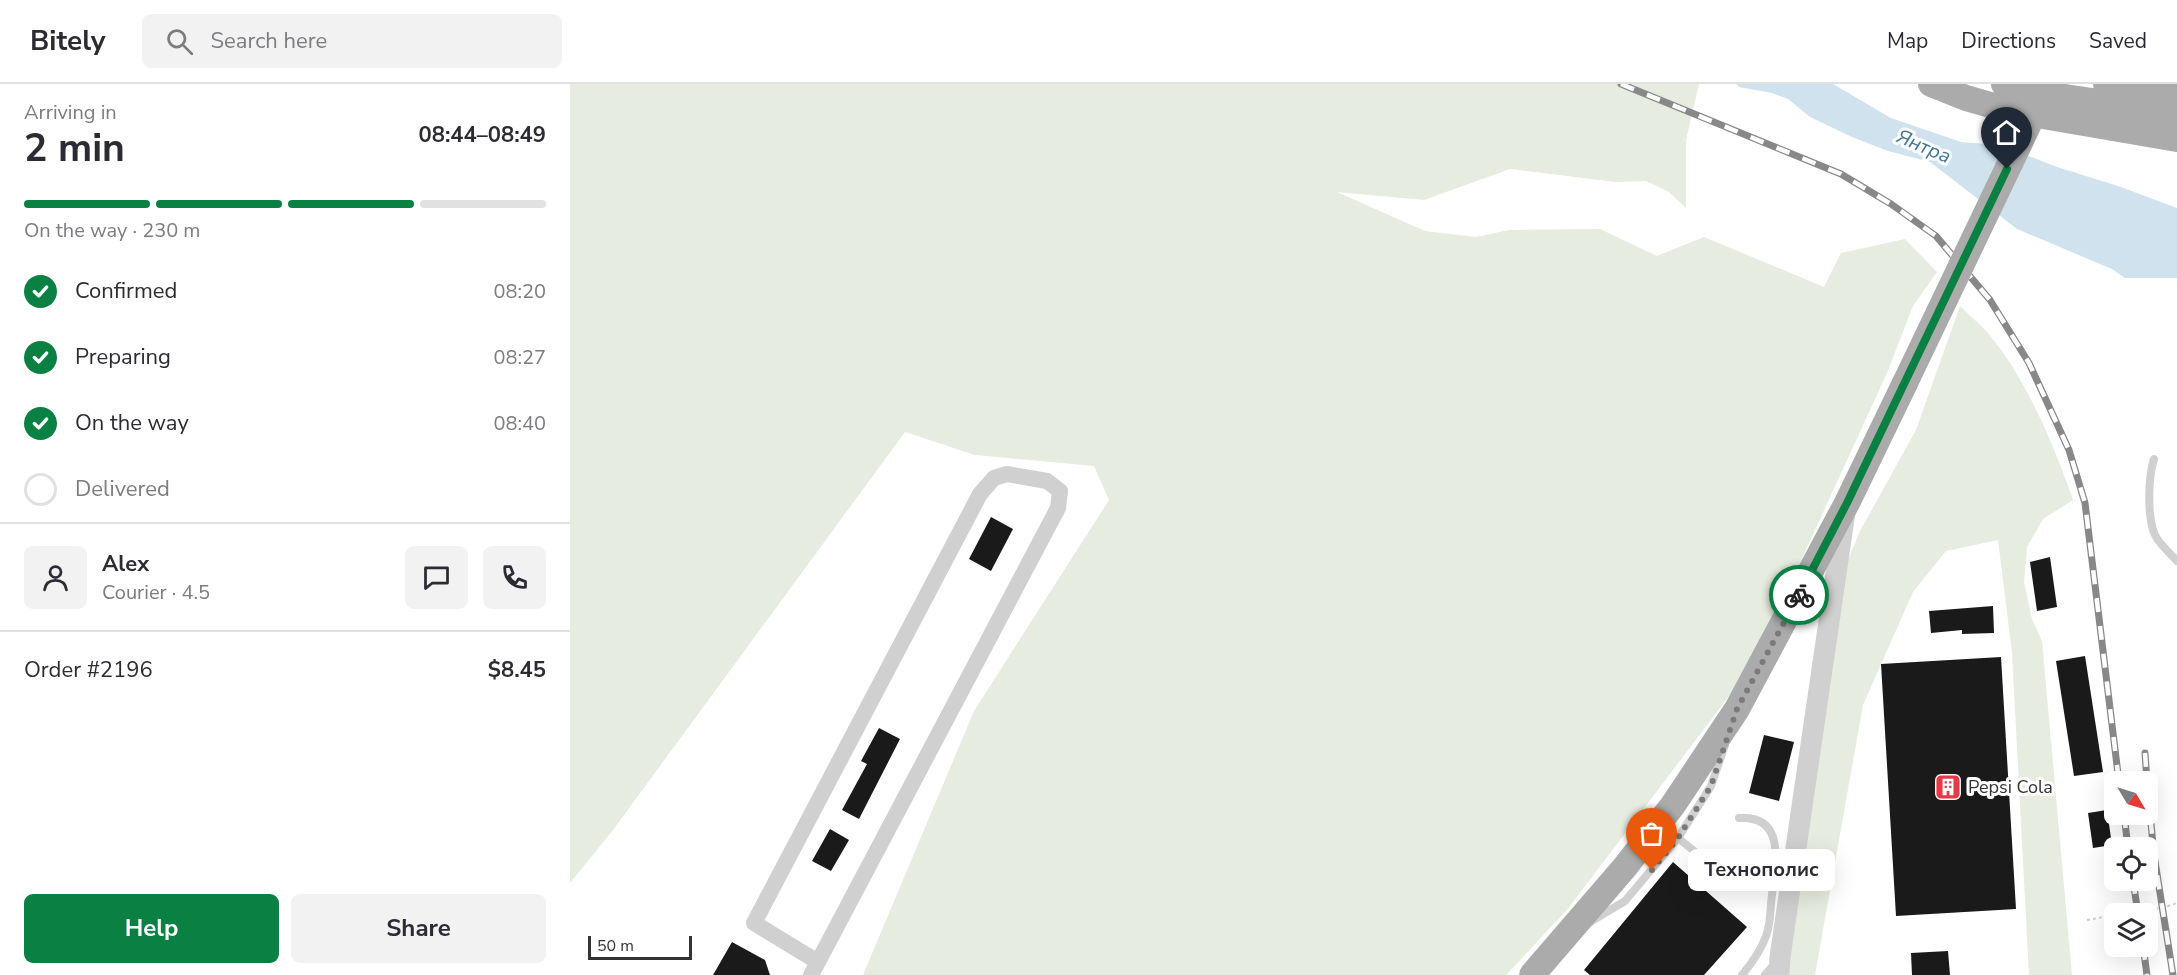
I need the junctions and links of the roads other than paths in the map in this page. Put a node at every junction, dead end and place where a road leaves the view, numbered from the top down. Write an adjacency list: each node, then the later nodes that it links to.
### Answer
1 (1931, 84): 9 (main road)
2 (2004, 84): 8 (main road)
3 (2048, 84): 11 (main road, bridge)
4 (2106, 84): 6 (main road)
5 (2159, 84): 6 (main road)
6 (2133, 88): 7 (main road)
7 (2177, 93)
8 (2177, 114)
9 (2177, 139)
10 (2154, 459): 12 (lane)
11 (1847, 503): 13 (main road); 19 (street)
12 (2177, 561)
13 (1760, 669): 14 (main road); 21 (main road)
14 (1737, 709): 16 (lane); 18 (main road)
15 (1739, 818): 23 (lane)
16 (1678, 838): 17 (lane); 18 (lane)
17 (1704, 859)
18 (1564, 938): 22 (main road)
19 (1780, 966): 24 (lane)
20 (815, 969): 20 (street)
21 (1520, 975)
22 (1532, 975)
23 (1742, 975)
24 (1765, 975)

